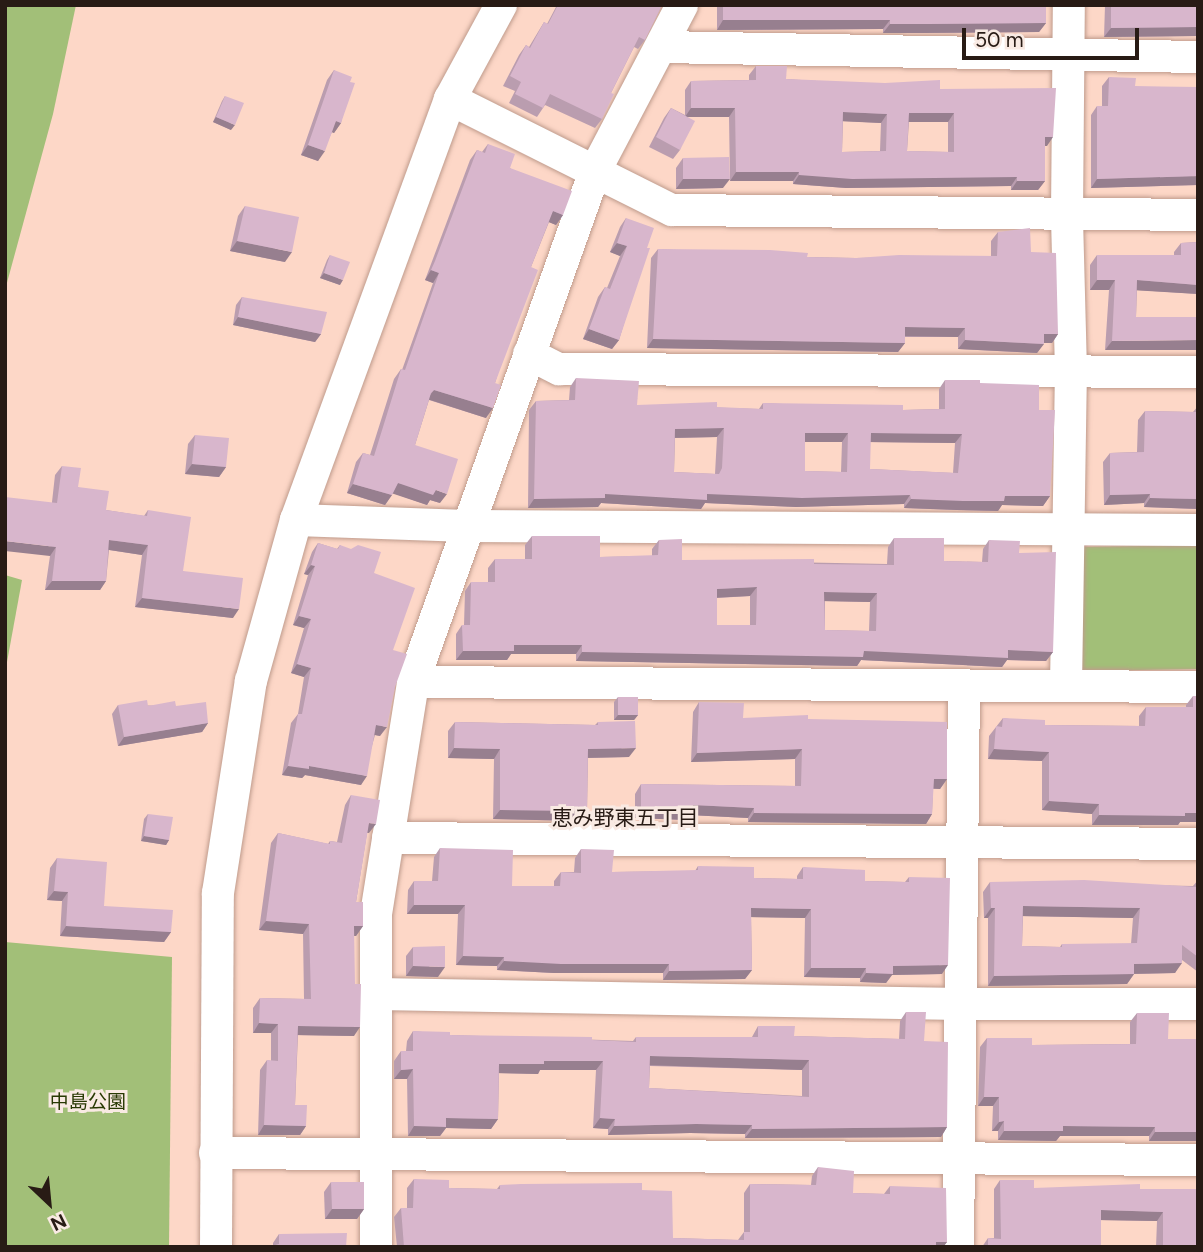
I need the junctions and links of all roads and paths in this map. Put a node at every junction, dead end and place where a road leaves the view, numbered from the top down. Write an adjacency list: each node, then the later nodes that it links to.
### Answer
1 (501, 5): 7 (street)
2 (682, 5): 4 (street)
3 (1069, 5): 5 (street)
4 (662, 47): 5 (street); 8 (street)
5 (1070, 57): 6 (street); 9 (street)
6 (1198, 57)
7 (450, 99): 8 (street); 14 (street)
8 (595, 171): 9 (street); 11 (street)
9 (1067, 215): 10 (street); 12 (street)
10 (1198, 215)
11 (529, 354): 12 (street); 15 (street)
12 (1071, 371): 13 (street); 16 (street)
13 (1198, 372)
14 (296, 520): 15 (street); 29 (street)
15 (467, 526): 16 (street); 18 (street)
16 (1069, 530): 17 (street); 19 (street)
17 (1198, 530)
18 (413, 682): 20 (street); 22 (street)
19 (1066, 686): 20 (street); 21 (street)
20 (964, 687): 23 (street)
21 (1198, 687)
22 (388, 838): 23 (street); 25 (street)
23 (962, 842): 24 (street); 26 (street)
24 (1198, 844)
25 (377, 993): 26 (street); 28 (street)
26 (961, 1004): 27 (street); 30 (street)
27 (1198, 1004)
28 (375, 1152): 29 (street); 30 (street); 33 (street)
29 (215, 1153): 32 (street)
30 (958, 1159): 31 (street); 34 (street)
31 (1198, 1160)
32 (216, 1247)
33 (376, 1247)
34 (958, 1247)

